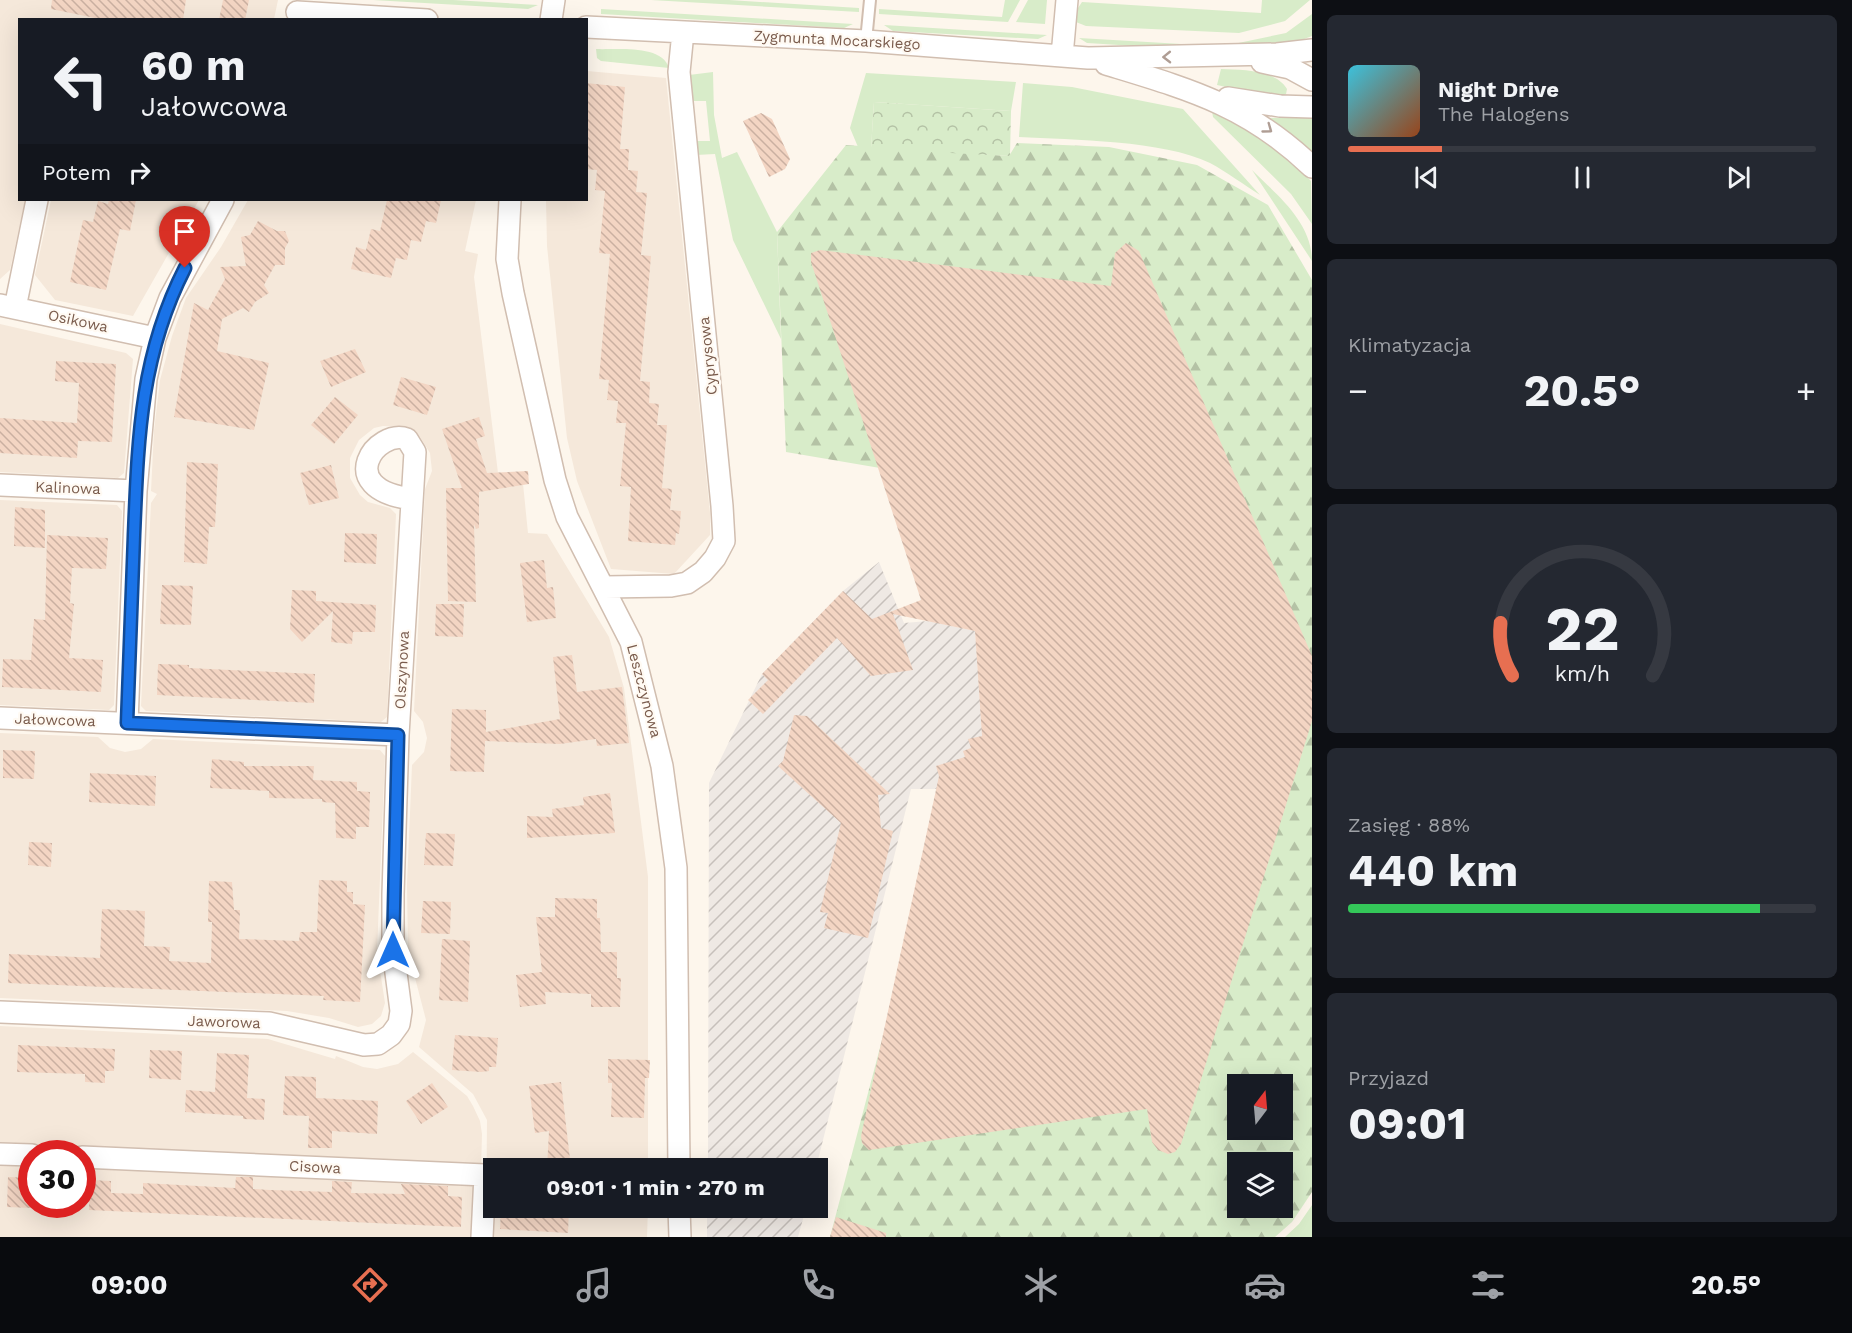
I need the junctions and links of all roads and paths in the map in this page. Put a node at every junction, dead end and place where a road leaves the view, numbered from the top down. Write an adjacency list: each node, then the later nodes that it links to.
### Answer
1 (554, 0): 6 (street)
2 (870, 0): 9 (lane)
3 (1067, 0): 11 (street)
4 (298, 10): 5 (street)
5 (401, 18)
6 (551, 18)
7 (588, 27): 8 (street, Zygmunta Mocarskiego)
8 (683, 32): 9 (street, Zygmunta Mocarskiego); 26 (street, Cyprysowa)
9 (866, 41): 11 (street, Zygmunta Mocarskiego)
10 (1312, 50): 12 (street, Zygmunta Mocarskiego)
11 (1062, 56): 13 (street, Zygmunta Mocarskiego)
12 (1226, 56): 13 (street, Zygmunta Mocarskiego, one-way to 13); 14 (street, Zygmunta Mocarskiego)
13 (1088, 58): 15 (street, Zygmunta Mocarskiego)
14 (1312, 80)
15 (1198, 93): 16 (street, Zygmunta Mocarskiego); 17 (street, Zygmunta Mocarskiego, one-way to 17)
16 (1312, 107)
17 (1312, 167)
18 (37, 201): 21 (street)
19 (222, 201): 22 (street)
20 (510, 201): 26 (street, Leszczynowa)
21 (7, 306): 22 (street, Osikowa)
22 (155, 338): 24 (street)
23 (0, 485): 24 (street, Kalinowa)
24 (136, 491): 28 (street)
25 (411, 499): 25 (street, Olszynowa); 29 (street, Olszynowa)
26 (605, 587): 35 (street, Leszczynowa)
27 (0, 718): 28 (street, Jałowcowa)
28 (127, 723): 29 (street, Jałowcowa)
29 (398, 735): 30 (street, Olszynowa)
30 (397, 986): 31 (street, Jaworowa)
31 (0, 1012)
32 (0, 1154): 33 (street)
33 (18, 1155)
34 (96, 1158): 37 (street, Cisowa)
35 (679, 1158)
36 (679, 1218): 38 (street)
37 (482, 1237)
38 (680, 1237)

